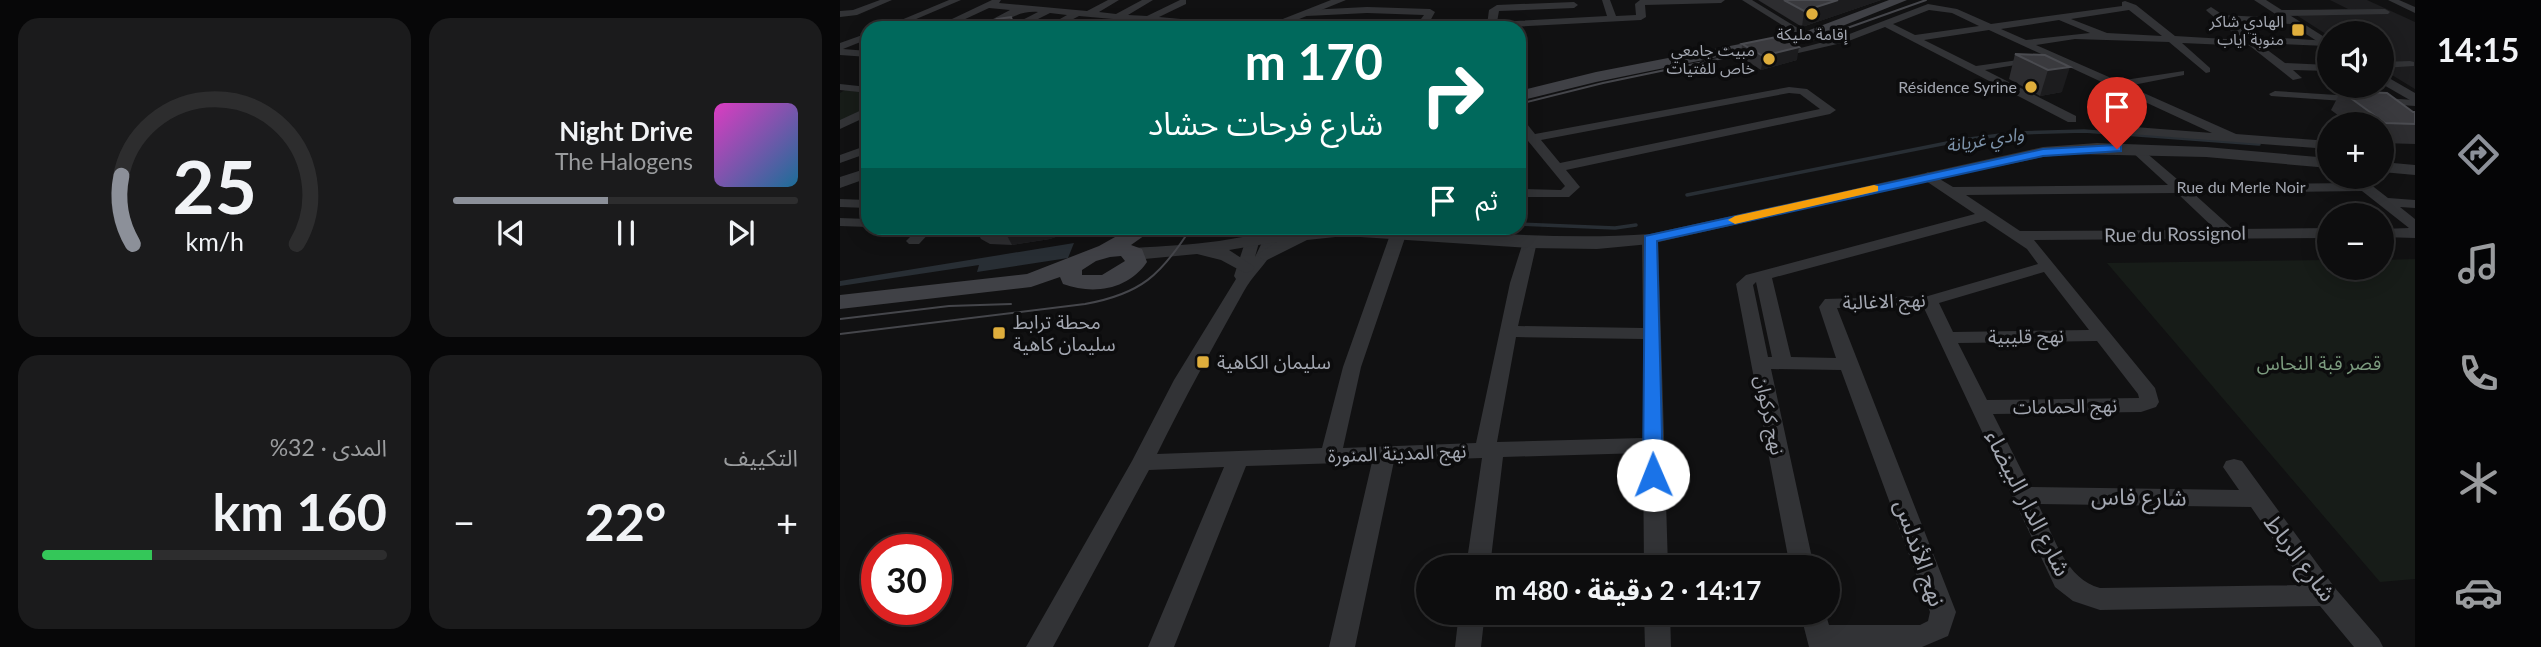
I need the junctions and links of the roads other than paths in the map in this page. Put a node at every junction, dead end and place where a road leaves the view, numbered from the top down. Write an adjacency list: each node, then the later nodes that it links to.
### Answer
1 (888, 0): 28 (street)
2 (957, 0): 35 (street)
3 (1001, 0): 19 (street)
4 (1044, 0): 20 (street)
5 (1079, 0): 24 (street)
6 (1115, 0): 30 (street)
7 (1149, 0): 29 (street)
8 (1340, 0): 26 (street)
9 (1606, 0): 34 (street)
10 (1721, 0): 34 (street)
11 (1746, 0): 51 (street)
12 (1901, 0): 50 (main road)
13 (2117, 0): 21 (street)
14 (2260, 0): 27 (street)
15 (2392, 0): 23 (street)
16 (1183, 2): 33 (street)
17 (1574, 2): 18 (street); 45 (street)
18 (1527, 3): 44 (street)
19 (988, 5): 20 (street); 36 (street)
20 (1023, 8): 24 (street); 37 (street)
21 (2133, 8): 31 (street); 56 (street)
22 (2211, 10): 32 (street)
23 (2415, 10)
24 (1053, 11): 30 (street); 38 (street)
25 (2385, 12): 27 (street)
26 (1307, 13): 42 (street); 43 (street)
27 (2280, 13): 46 (street)
28 (840, 14)
29 (1114, 16): 30 (street); 33 (street)
30 (1086, 17): 39 (street)
31 (2060, 17): 49 (street); 53 (street)
32 (2222, 18): 46 (street); 58 (street)
33 (1146, 19): 40 (street); 41 (street)
34 (1612, 19): 45 (street)
35 (904, 21)
36 (953, 21)
37 (996, 21)
38 (1029, 21)
39 (1073, 21)
40 (1141, 21)
41 (1178, 21)
42 (1285, 21)
43 (1426, 21)
44 (1493, 21)
45 (1579, 21): 47 (street)
46 (2292, 21): 54 (street)
47 (1526, 23)
48 (1884, 23): 49 (street); 52 (street); 55 (street)
49 (1987, 28): 55 (street); 59 (street)
50 (1828, 29): 51 (main road); 52 (street)
51 (1804, 35): 77 (main road)
52 (1852, 36): 62 (street)
53 (2105, 36): 56 (street); 59 (street)
54 (2317, 37)
55 (1914, 38): 69 (street)
56 (2171, 39): 58 (street); 70 (street)
57 (861, 40): 61 (street)
58 (2249, 41): 60 (street); 67 (street)
59 (2022, 44): 64 (street)
60 (2317, 44)
61 (840, 50): 63 (street)
62 (1794, 51)
63 (861, 53)
64 (2050, 57): 69 (street); 73 (street); 84 (street)
65 (2410, 64): 66 (street)
66 (2394, 65)
67 (2281, 66): 68 (street); 72 (street)
68 (2317, 68)
69 (1974, 69): 81 (street)
70 (2206, 70)
71 (2180, 73): 73 (street)
72 (2297, 78)
73 (2116, 85): 84 (street)
74 (2394, 86): 79 (street)
75 (842, 88): 76 (street)
76 (861, 89)
77 (1526, 94)
78 (2275, 94): 79 (street)
79 (2415, 101)
80 (861, 114): 82 (street)
81 (2073, 119)
82 (841, 124)
83 (2109, 130): 84 (street)
84 (2231, 138): 86 (street)
85 (1528, 140): 91 (street); 91 (street)
86 (2317, 144)
87 (2137, 149): 90 (street); 95 (street); 98 (street)
88 (861, 152): 89 (street)
89 (840, 159)
90 (2317, 162)
91 (1558, 168): 101 (street)
92 (2394, 168): 93 (street)
93 (2415, 170)
94 (861, 176): 96 (street)
95 (1928, 176): 100 (street); 124 (street)
96 (840, 183)
97 (2317, 183): 98 (street, Rue du Merle Noir)
98 (2177, 187): 100 (street, Rue du Merle Noir); 110 (street)
99 (2367, 189): 102 (street)
100 (1951, 191): 106 (street)
101 (1526, 193)
102 (2383, 202): 105 (street); 109 (street)
103 (840, 203): 104 (street)
104 (861, 204)
105 (2415, 204)
106 (1986, 216): 121 (street); 134 (street)
107 (840, 222): 108 (street)
108 (861, 223)
109 (2415, 226)
110 (2228, 233): 111 (street, Rue du Rossignol); 121 (street, Rue du Rossignol)
111 (2317, 233)
112 (2394, 233): 113 (street)
113 (2415, 233)
114 (920, 235): 125 (street)
115 (1132, 235): 128 (main road)
116 (1141, 235): 130 (main road)
117 (1292, 235): 122 (street)
118 (1309, 235): 129 (street)
119 (1398, 235): 149 (street)
120 (1438, 235): 126 (street)
121 (2020, 236): 131 (street)
122 (1271, 237): 123 (street); 129 (street)
123 (1252, 239): 127 (street); 133 (street)
124 (1650, 239): 126 (street); 139 (street)
125 (914, 241)
126 (1530, 242): 138 (street)
127 (1209, 249): 130 (street); 133 (street)
128 (1106, 251): 130 (main road); 132 (main road)
129 (1265, 255): 133 (street)
130 (1131, 259): 132 (main road)
131 (2047, 266): 135 (street, نهج الاغالبة); 140 (street)
132 (1076, 273): 136 (main road); 137 (main road)
133 (1243, 275): 151 (street)
134 (1763, 275): 142 (street, نهج كركوان); 143 (street, نهج كركوان)
135 (1929, 301): 141 (street, شارع الدار البيضاء); 144 (street, نهج الاغالبة)
136 (840, 302)
137 (840, 308)
138 (1508, 331): 139 (street); 147 (street)
139 (1651, 334): 146 (street)
140 (2104, 335): 141 (street, نهج قليبية); 145 (street, نهج الحمامات)
141 (1947, 338): 145 (street, شارع الدار البيضاء)
142 (1759, 363): 143 (street); 157 (street, نهج كركوان)
143 (1783, 363): 144 (street)
144 (1850, 364): 161 (street, نهج الأندلس)
145 (1980, 407): 153 (street, شارع الدار البيضاء)
146 (1653, 445): 147 (street, نهج المدينة المنورة); 156 (street)
147 (1489, 450): 148 (street, نهج المدينة المنورة); 155 (street)
148 (1385, 453): 149 (street, نهج المدينة المنورة); 164 (street)
149 (1331, 456): 150 (street, نهج المدينة المنورة)
150 (1238, 460): 151 (street, نهج المدينة المنورة); 163 (street)
151 (1142, 462): 162 (street)
152 (2234, 467): 154 (street, شارع الرباط)
153 (2023, 495): 154 (street, شارع فاس); 158 (street, شارع الدار البيضاء)
154 (2256, 499): 158 (street, شارع الرباط)
155 (1479, 555)
156 (1656, 555)
157 (1799, 555)
158 (2326, 595): 167 (street, شارع الرباط)
159 (1471, 625): 165 (street)
160 (1657, 625): 166 (street)
161 (1817, 632)
162 (1039, 647)
163 (1161, 647)
164 (1342, 647)
165 (1468, 647)
166 (1658, 647)
167 (2370, 647)

